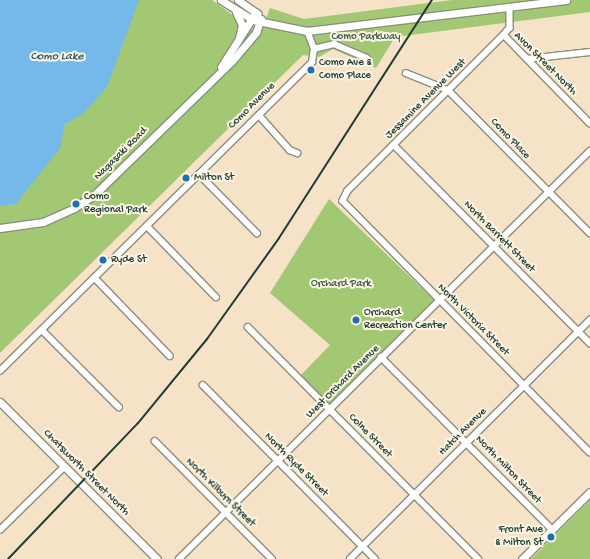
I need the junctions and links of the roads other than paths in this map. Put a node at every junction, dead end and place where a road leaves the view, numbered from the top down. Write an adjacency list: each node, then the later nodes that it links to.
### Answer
1 (221, 0): 6 (street)
2 (238, 0): 7 (street)
3 (566, 0): 4 (street)
4 (538, 2): 5 (street)
5 (510, 7): 10 (street); 11 (street, Jessamine Avenue West)
6 (234, 9): 9 (street); 12 (street)
7 (256, 12): 8 (street); 9 (street)
8 (261, 19): 9 (street); 10 (street); 17 (street)
9 (253, 20): 12 (street)
10 (307, 31): 13 (street)
11 (504, 36): 16 (street, Avon Street North); 19 (street, Jessamine Avenue West)
12 (237, 43): 17 (street)
13 (314, 49): 15 (street); 20 (street, Como Avenue)
14 (590, 52): 16 (street)
15 (367, 58)
16 (527, 59): 21 (street, Avon Street North)
17 (217, 73): 29 (street, Nagasaki Road)
18 (406, 73): 19 (street, Como Place)
19 (448, 90): 22 (street, Jessamine Avenue West); 26 (street, Como Place)
20 (259, 115): 24 (street); 25 (street, Como Avenue)
21 (590, 123)
22 (394, 145): 27 (street, Jessamine Avenue West); 32 (street, North Barrett Street)
23 (590, 151): 26 (street, West Orchard Avenue)
24 (297, 153)
25 (199, 174): 28 (street, Como Avenue); 30 (street)
26 (548, 192): 31 (street, Como Place); 32 (street, West Orchard Avenue)
27 (343, 201): 35 (street, North Victoria Street)
28 (147, 226): 33 (street, Como Avenue); 34 (street)
29 (0, 228)
30 (258, 233)
31 (590, 233)
32 (494, 246): 35 (street, West Orchard Avenue); 39 (street, North Barrett Street)
33 (95, 278): 38 (street, Como Avenue); 41 (street)
34 (216, 296)
35 (439, 300): 42 (street, West Orchard Avenue); 45 (street, North Victoria Street)
36 (590, 320): 39 (street, Hatch Avenue)
37 (248, 327): 48 (street, Colne Street)
38 (42, 330): 43 (street, Como Avenue); 47 (street)
39 (578, 331): 40 (street, North Barrett Street); 45 (street, Hatch Avenue)
40 (590, 343)
41 (170, 356)
42 (381, 357): 48 (street, West Orchard Avenue); 50 (street, North Milton Street)
43 (0, 371)
44 (203, 385): 52 (street, North Ryde Street)
45 (524, 385): 50 (street, Hatch Avenue); 51 (street, North Victoria Street)
46 (0, 402): 53 (street, Chatsworth Street North)
47 (119, 407)
48 (329, 409): 52 (street, West Orchard Avenue); 55 (street, Colne Street)
49 (155, 441): 56 (street, North Kilburn Street)
50 (467, 442): 55 (street, Hatch Avenue); 58 (street, North Milton Street)
51 (590, 452)
52 (278, 461): 56 (street, West Orchard Avenue); 59 (street, North Ryde Street)
53 (64, 467): 57 (street); 60 (street, Chatsworth Street North)
54 (590, 492): 58 (street)
55 (414, 494): 59 (street, Hatch Avenue); 65 (street, Colne Street)
56 (225, 513): 61 (street, West Orchard Avenue); 62 (street, North Kilburn Street)
57 (0, 530)
58 (552, 530): 66 (street)
59 (362, 546): 63 (street, Hatch Avenue); 64 (street, North Ryde Street)
60 (157, 559)
61 (179, 559)
62 (272, 559)
63 (350, 559)
64 (375, 559)
65 (478, 559)
66 (522, 559)

